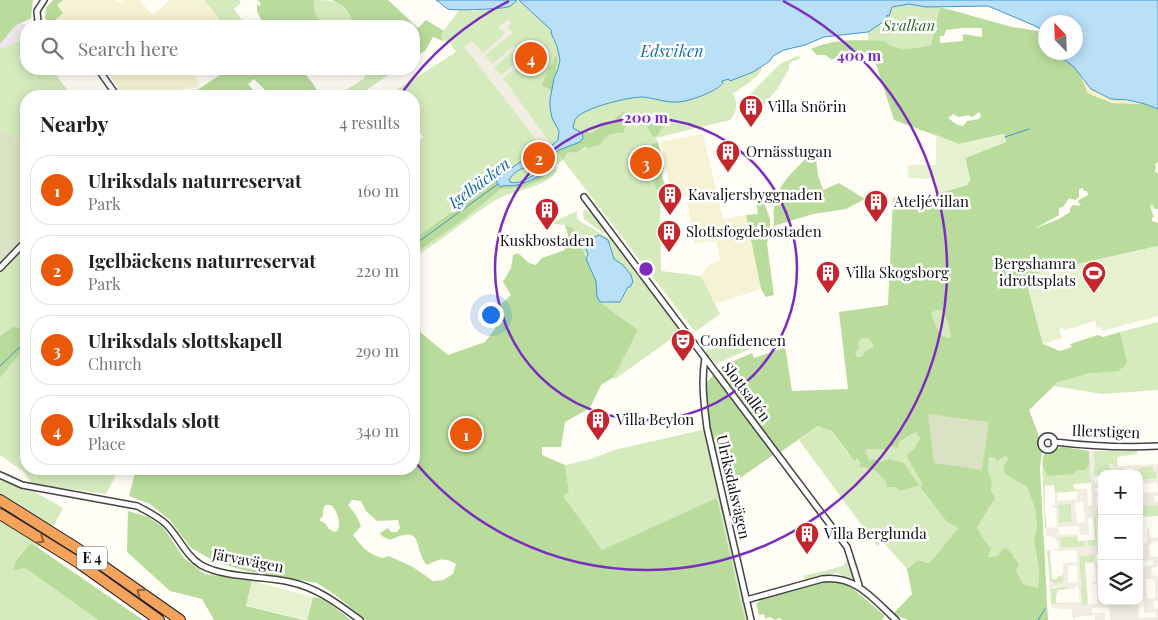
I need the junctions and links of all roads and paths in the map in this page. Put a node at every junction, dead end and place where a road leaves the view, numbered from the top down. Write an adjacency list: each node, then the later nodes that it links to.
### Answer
1 (44, 0): 2 (street)
2 (38, 20)
3 (102, 75): 4 (street)
4 (112, 90)
5 (584, 196): 8 (street, Slottsallén)
6 (20, 247): 7 (street)
7 (0, 268)
8 (705, 358): 14 (street, Slottsallén); 15 (street, Ulriksdalsvägen)
9 (1054, 442): 10 (street, Illerstigen)
10 (1158, 446)
11 (0, 475): 18 (street, Järvavägen)
12 (0, 500): 17 (highway, E 4, one-way to 12)
13 (0, 514): 16 (highway, E 4, one-way to 16)
14 (859, 585): 15 (street); 20 (street)
15 (746, 600): 19 (street, Ulriksdalsvägen)
16 (159, 620)
17 (180, 620)
18 (360, 620)
19 (751, 620)
20 (896, 620)

